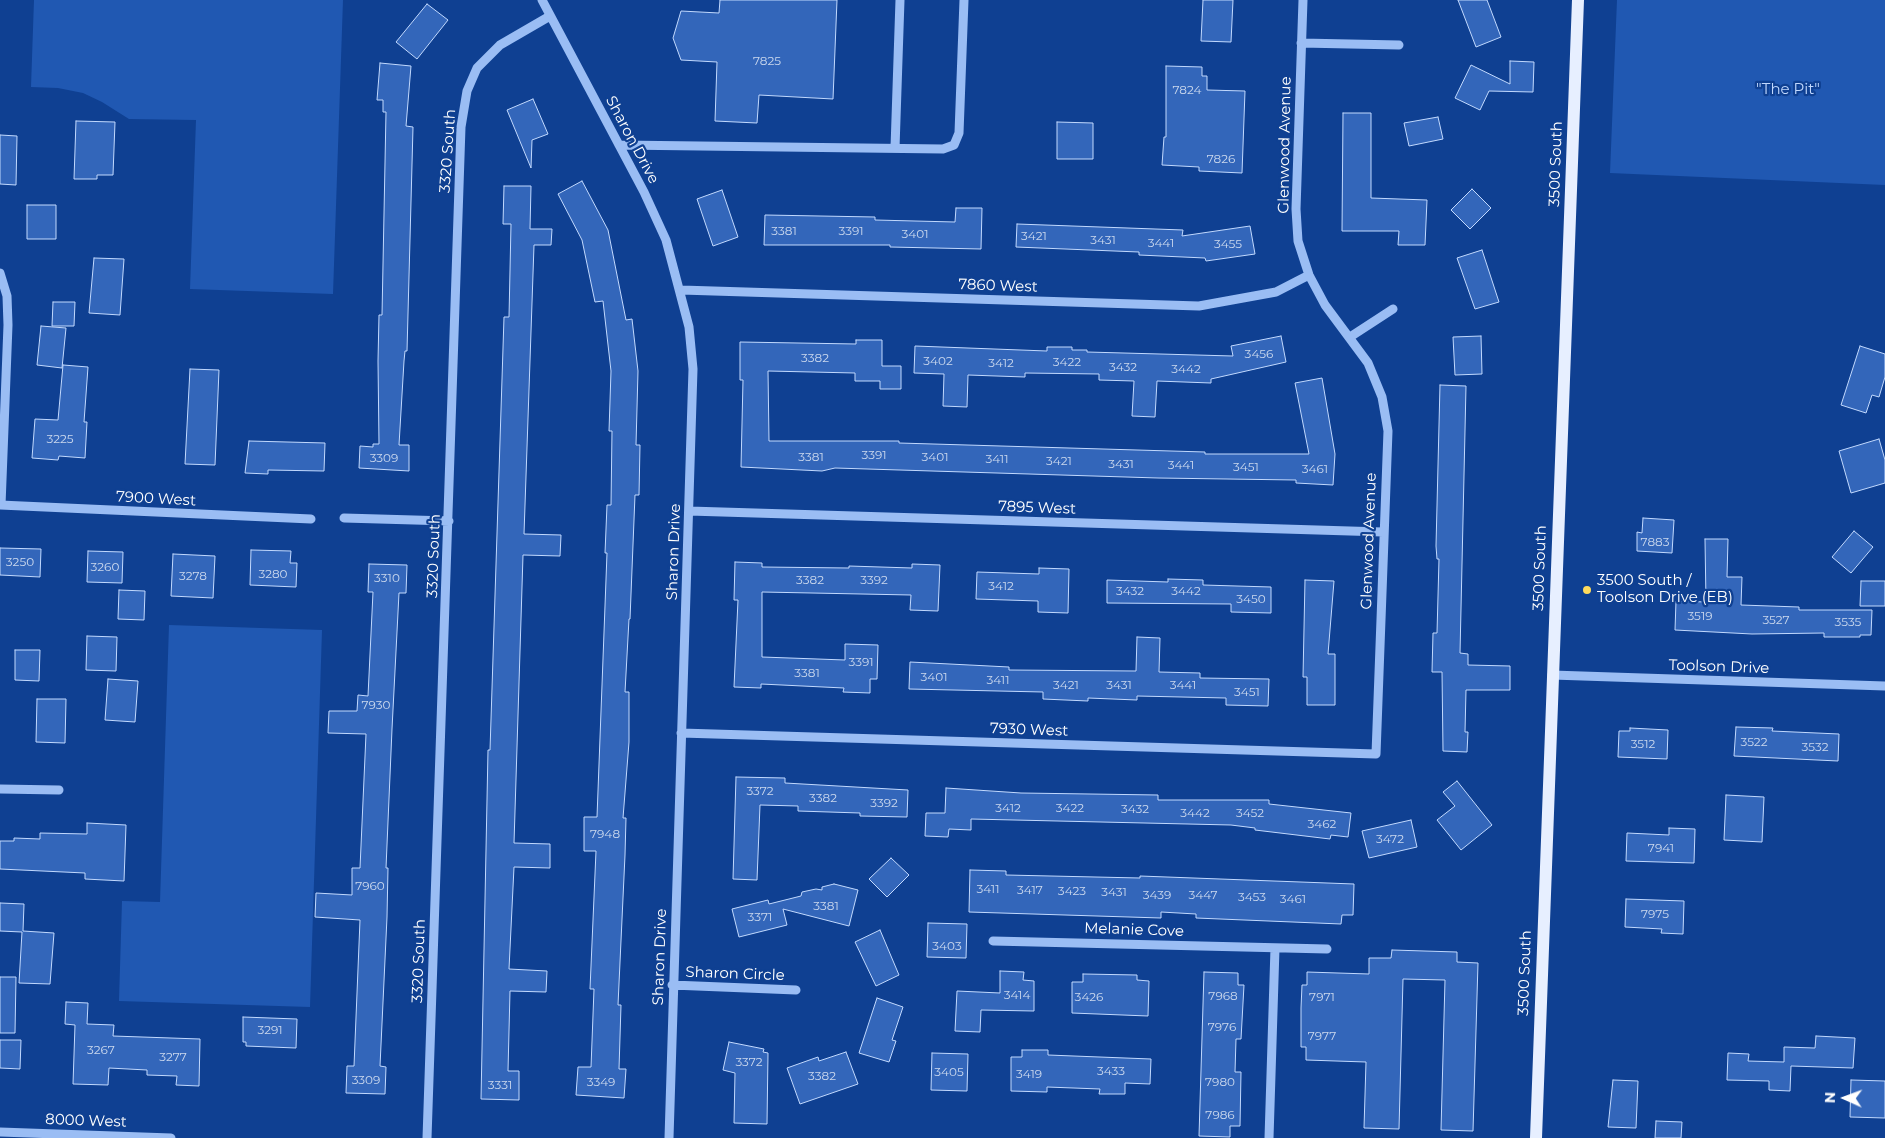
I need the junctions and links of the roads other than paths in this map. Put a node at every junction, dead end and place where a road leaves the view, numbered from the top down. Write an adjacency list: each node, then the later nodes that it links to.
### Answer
1 (542, 0): 6 (street, Sharon Drive)
2 (900, 0): 10 (street)
3 (964, 0): 10 (street)
4 (1302, 0): 7 (street, Glenwood Avenue)
5 (1578, 0): 22 (main road, 3500 South)
6 (550, 16): 9 (street, Sharon Drive); 20 (street, 3320 South)
7 (1301, 43): 8 (street); 12 (street, Glenwood Avenue)
8 (1399, 45)
9 (619, 145): 10 (street); 13 (street, Sharon Drive)
10 (895, 148)
11 (0, 273): 16 (street)
12 (1309, 275): 13 (street, 7860 West); 15 (street, Glenwood Avenue)
13 (681, 290): 17 (street, Sharon Drive)
14 (1393, 309): 15 (street)
15 (1350, 337): 21 (street, Glenwood Avenue)
16 (1, 505): 19 (street, 7900 West)
17 (689, 511): 21 (street, 7895 West); 24 (street, Sharon Drive)
18 (344, 518): 20 (street)
19 (311, 519)
20 (449, 521): 35 (street, 3320 South)
21 (1383, 532): 25 (street, Glenwood Avenue)
22 (1552, 676): 23 (street, Toolson Drive); 38 (main road, 3500 South)
23 (1885, 686)
24 (681, 733): 25 (street, 7930 West); 31 (street, Sharon Drive)
25 (1376, 754)
26 (0, 788): 27 (street)
27 (59, 790)
28 (993, 941): 29 (street, Melanie Cove)
29 (1275, 948): 30 (street, Melanie Cove); 37 (street)
30 (1326, 949)
31 (672, 985): 32 (street, Sharon Circle); 36 (street, Sharon Drive)
32 (796, 990)
33 (0, 1132): 34 (street, 8000 West)
34 (171, 1138)
35 (427, 1138)
36 (669, 1138)
37 (1269, 1138)
38 (1536, 1138)

